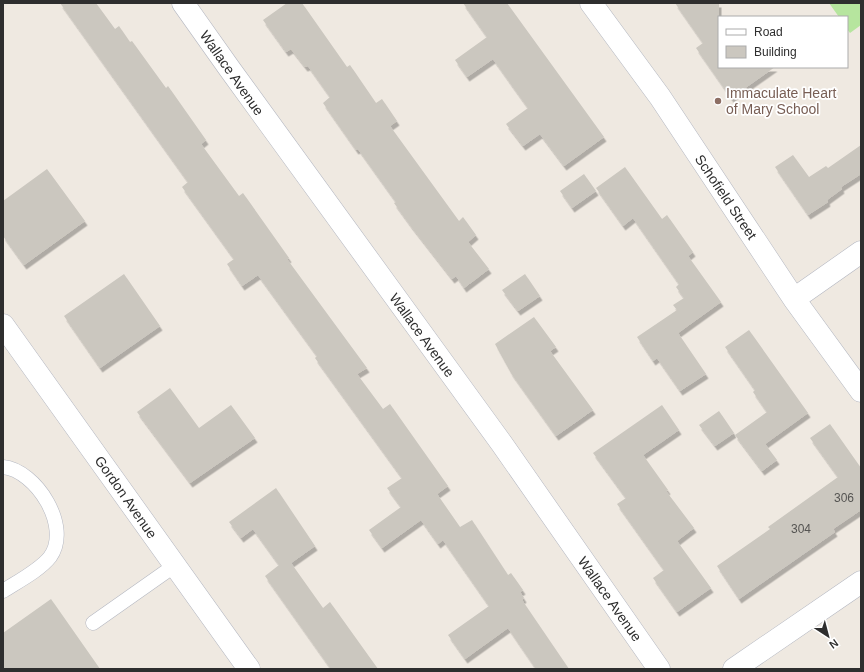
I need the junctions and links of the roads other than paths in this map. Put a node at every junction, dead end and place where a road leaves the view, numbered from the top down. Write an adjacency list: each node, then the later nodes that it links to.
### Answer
1 (183, 3): 13 (street, Wallace Avenue)
2 (591, 3): 4 (street, Schofield Street)
3 (861, 252): 4 (street)
4 (794, 299): 6 (street, Schofield Street)
5 (3, 325): 8 (street, Gordon Avenue)
6 (861, 391)
7 (3, 467): 10 (lane)
8 (174, 566): 11 (lane); 12 (street, Gordon Avenue)
9 (861, 582): 14 (street)
10 (3, 591)
11 (93, 623)
12 (249, 669)
13 (659, 669)
14 (734, 669)

